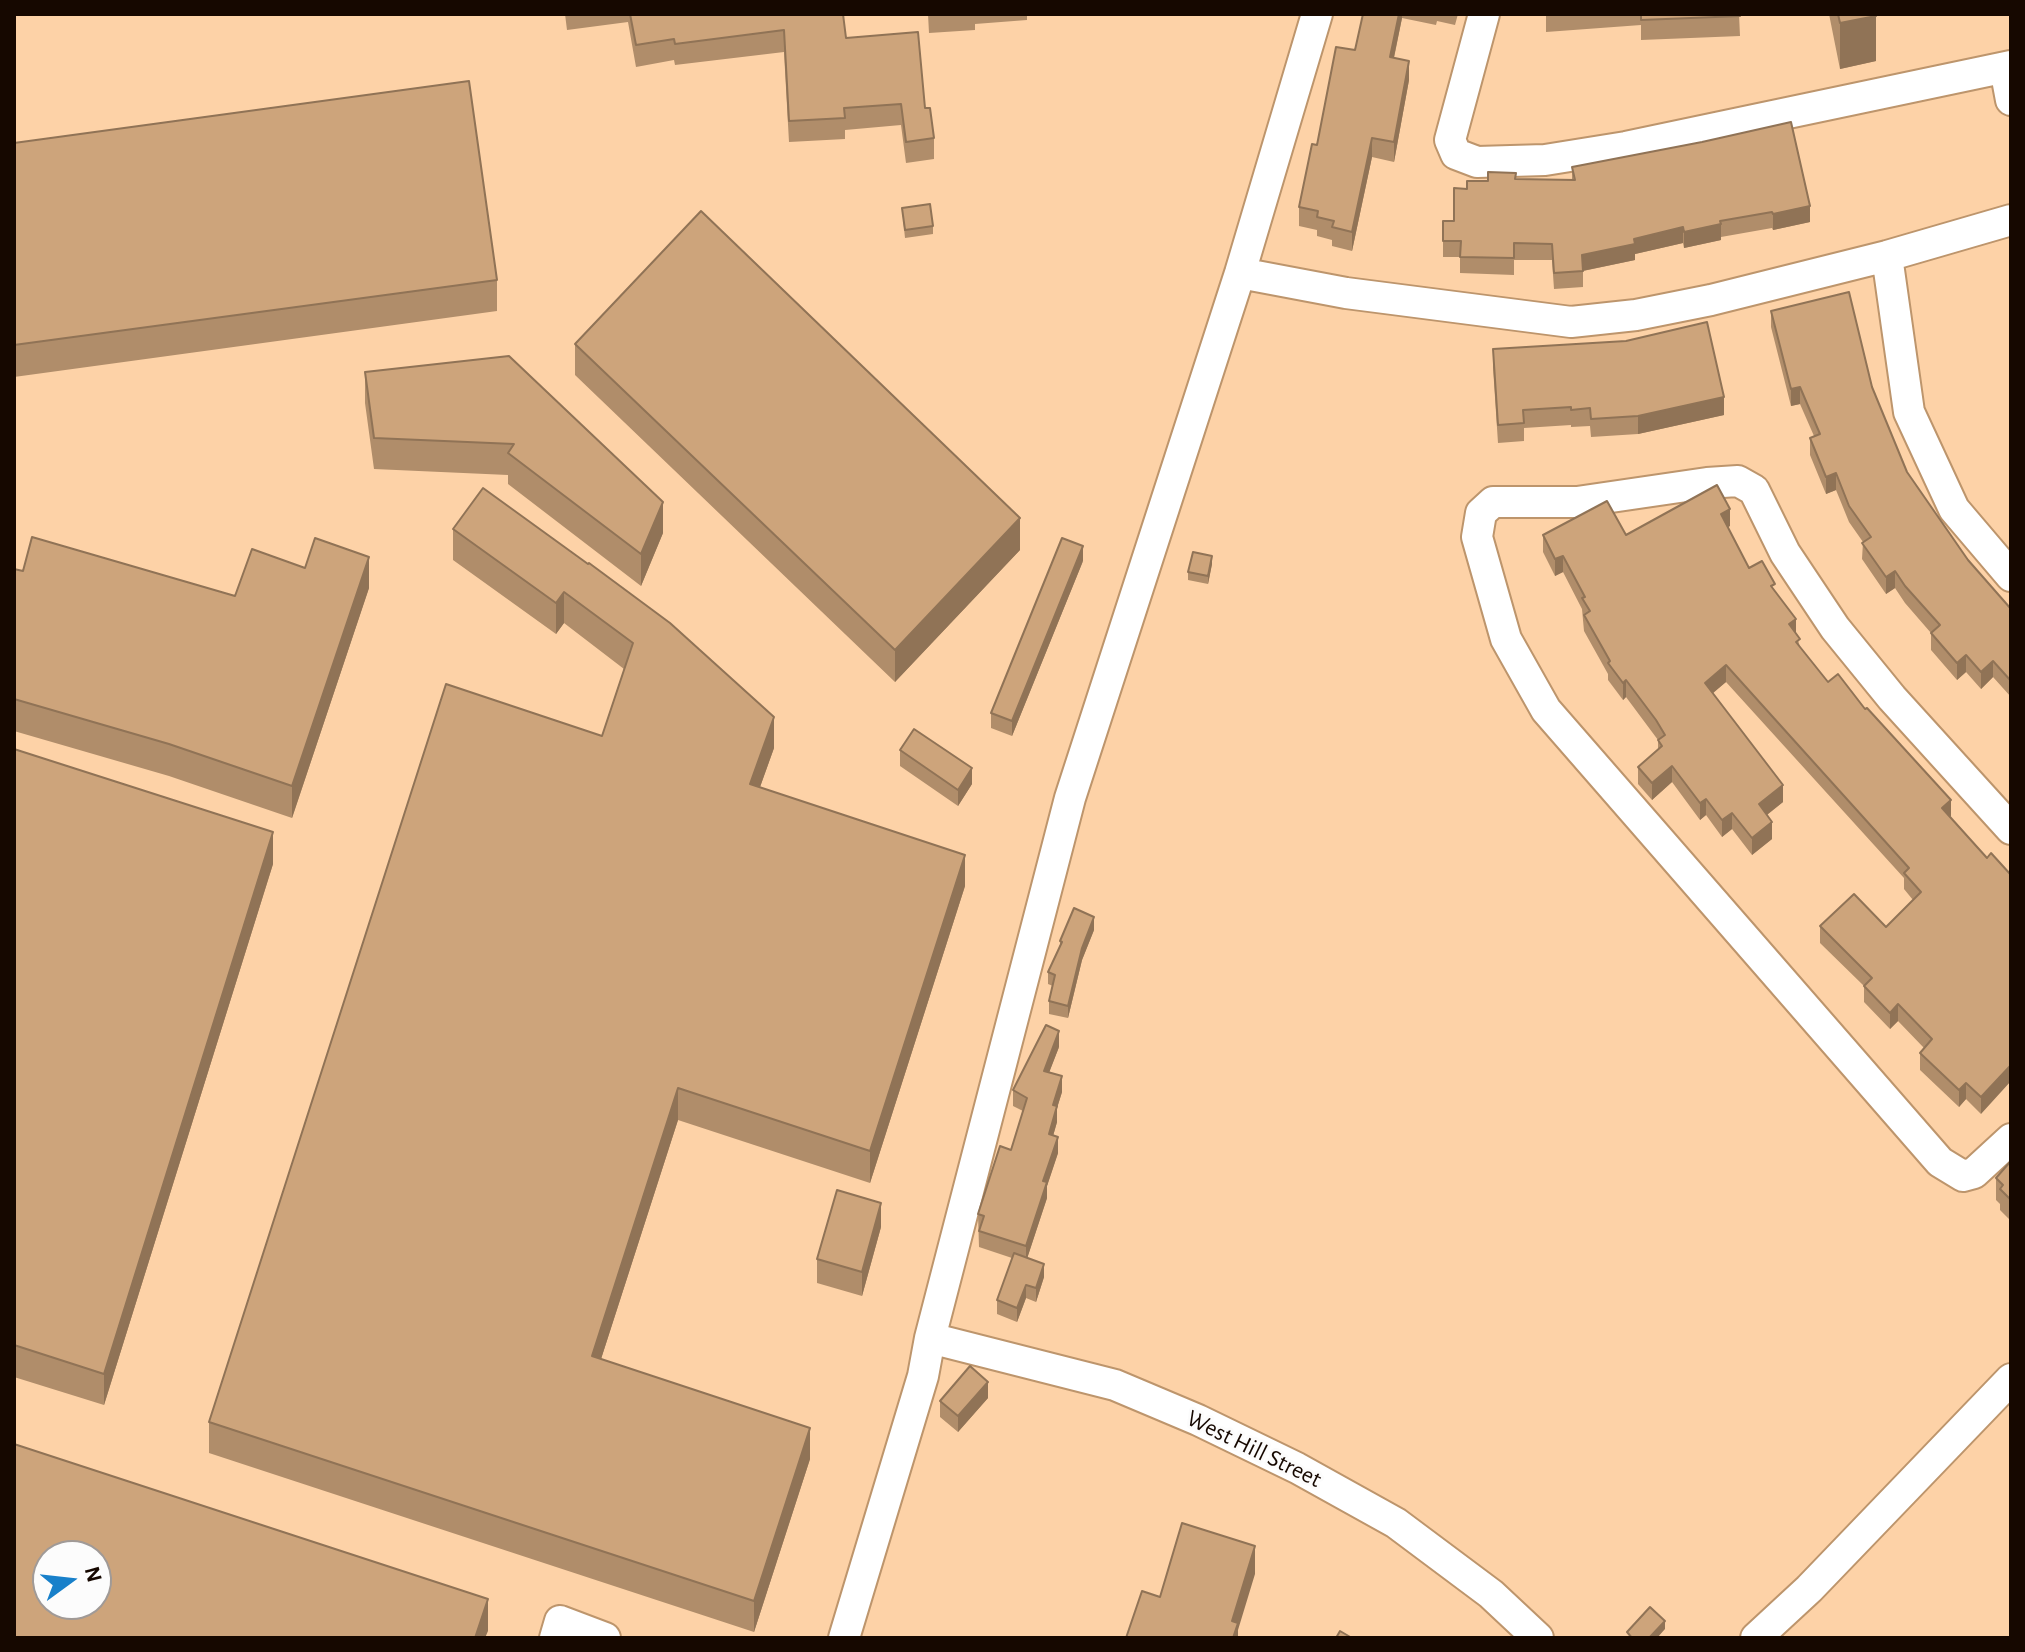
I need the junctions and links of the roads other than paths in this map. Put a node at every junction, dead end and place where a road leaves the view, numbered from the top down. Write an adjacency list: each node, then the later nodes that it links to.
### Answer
1 (1317, 14): 7 (street)
2 (1484, 14): 3 (street)
3 (2008, 67): 4 (street)
4 (2011, 100)
5 (2011, 220): 6 (street)
6 (1887, 256): 7 (street); 8 (street)
7 (1240, 273): 11 (street)
8 (2011, 576)
9 (2011, 829): 10 (street)
10 (2011, 1139)
11 (930, 1338): 15 (street); 16 (street, West Hill Street)
12 (2011, 1379): 17 (street)
13 (555, 1638): 14 (street)
14 (605, 1638)
15 (844, 1638)
16 (1538, 1638)
17 (1756, 1638)

